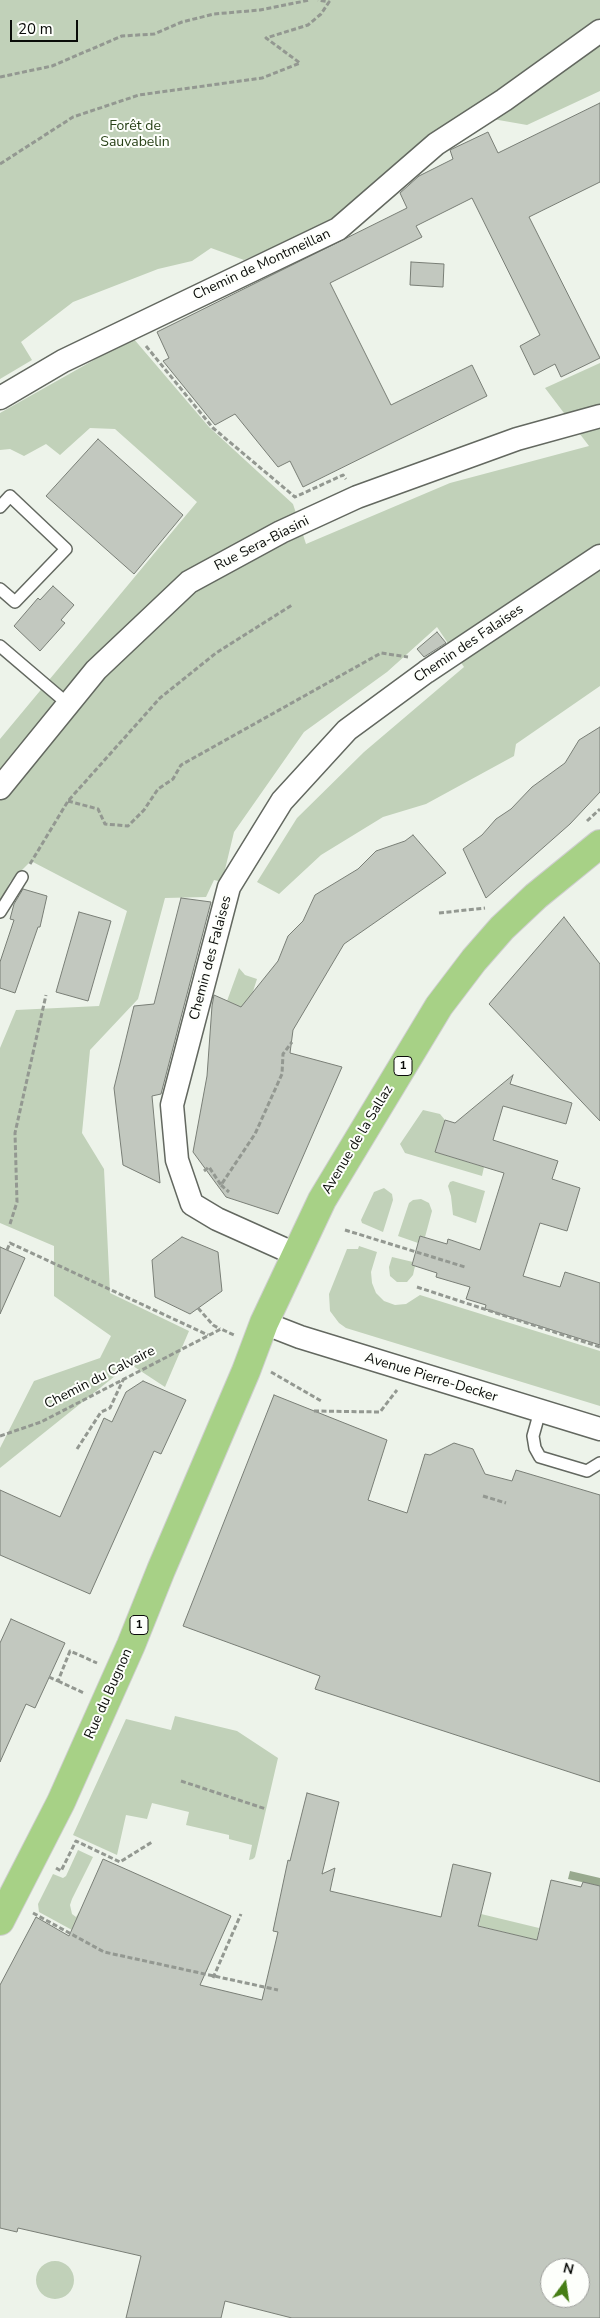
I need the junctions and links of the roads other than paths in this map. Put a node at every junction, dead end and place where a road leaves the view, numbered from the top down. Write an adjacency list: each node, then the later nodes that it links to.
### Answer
1 (600, 31): 2 (street, Chemin de Montmeillan)
2 (0, 398)
3 (600, 416): 8 (street, Rue Sera-Biasini)
4 (0, 507): 6 (lane)
5 (600, 556): 13 (street, Chemin des Falaises)
6 (0, 589)
7 (0, 646): 8 (lane)
8 (68, 704): 9 (street, Rue Sera-Biasini)
9 (0, 788)
10 (593, 833): 13 (main road, Avenue de la Sallaz / 1)
11 (22, 877): 12 (lane)
12 (0, 912)
13 (295, 1254): 14 (main road, Avenue de la Sallaz / 1)
14 (264, 1323): 15 (street, Avenue Pierre-Decker); 18 (main road, Rue du Bugnon / 1)
15 (540, 1411): 16 (street, Avenue Pierre-Decker); 17 (lane)
16 (600, 1430)
17 (600, 1463)
18 (0, 1921)

